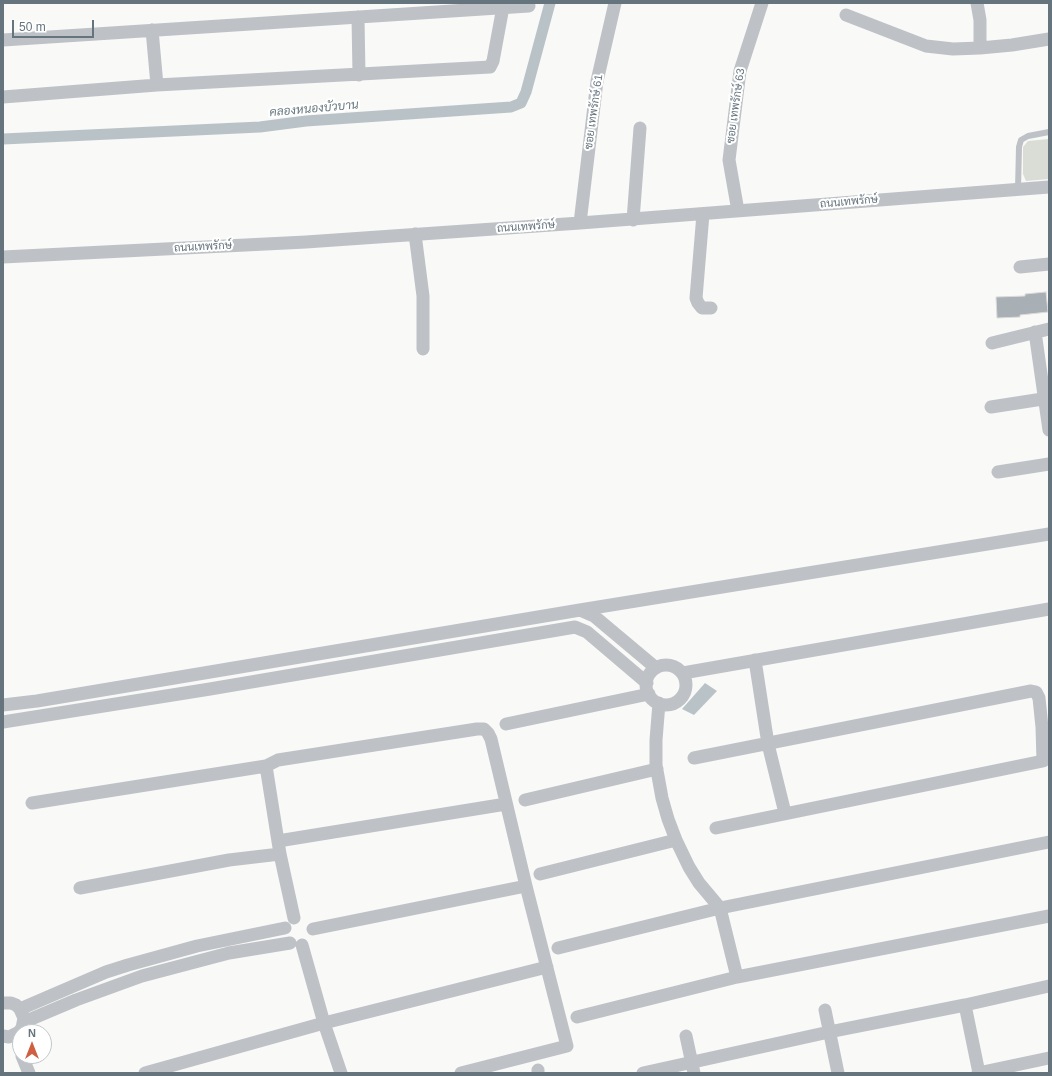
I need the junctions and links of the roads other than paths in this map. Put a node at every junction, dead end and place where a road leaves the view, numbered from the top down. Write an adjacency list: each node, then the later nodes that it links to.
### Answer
1 (615, 3): 22 (street, ซอย เทพรักษ์ 61)
2 (762, 3): 19 (street, ซอย เทพรักษ์ 63)
3 (977, 3): 11 (street)
4 (529, 6): 5 (street)
5 (504, 7): 7 (street); 12 (street)
6 (846, 15): 11 (street)
7 (358, 17): 8 (street); 12 (street)
8 (152, 30): 10 (street); 13 (street)
9 (1049, 39): 11 (street)
10 (3, 40)
11 (980, 48)
12 (359, 75): 13 (street)
13 (157, 85): 14 (street)
14 (3, 97)
15 (640, 128): 21 (street)
16 (1049, 132): 18 (lane)
17 (1049, 187): 18 (street, ถนนเทพรักษ์)
18 (1018, 189): 19 (street, ถนนเทพรักษ์)
19 (738, 211): 20 (street, ถนนเทพรักษ์)
20 (703, 214): 21 (street, ถนนเทพรักษ์); 27 (street)
21 (632, 220): 22 (street, ถนนเทพรักษ์)
22 (580, 223): 23 (street, ถนนเทพรักษ์)
23 (415, 234): 24 (street, ถนนเทพรักษ์); 31 (street)
24 (3, 257)
25 (1049, 264): 26 (street)
26 (1020, 267)
27 (711, 308)
28 (1049, 328): 29 (street)
29 (1035, 332): 30 (street); 32 (street)
30 (992, 343)
31 (423, 349)
32 (1047, 398): 33 (street); 34 (street)
33 (991, 407)
34 (1049, 430)
35 (1049, 464): 36 (street)
36 (998, 472)
37 (1049, 534): 39 (street)
38 (1049, 609): 41 (street)
39 (580, 610): 40 (street); 42 (street); 43 (street)
40 (575, 627): 45 (street); 46 (street)
41 (755, 660): 44 (street); 53 (street)
42 (656, 668): 44 (street); 45 (street)
43 (207, 672): 46 (street); 47 (street)
44 (683, 673): 48 (street)
45 (648, 688): 48 (street); 52 (street)
46 (210, 689): 50 (street)
47 (38, 701): 49 (street); 50 (street)
48 (659, 703): 56 (street)
49 (3, 706)
50 (39, 717): 51 (street)
51 (3, 722)
52 (506, 724)
53 (768, 744): 54 (street); 60 (street); 60 (street)
54 (694, 758)
55 (266, 766): 58 (street); 59 (street); 64 (street)
56 (657, 769): 57 (street); 62 (street)
57 (525, 800)
58 (32, 803)
59 (506, 804): 64 (street); 66 (street)
60 (785, 813): 61 (street)
61 (716, 828)
62 (676, 840): 65 (street); 68 (street)
63 (1049, 842): 68 (street)
64 (279, 847): 67 (street); 70 (street)
65 (540, 874)
66 (526, 886): 72 (street); 75 (street)
67 (80, 888)
68 (720, 908): 74 (street); 76 (street)
69 (1049, 916): 76 (street)
70 (294, 918): 71 (street); 72 (street)
71 (285, 928): 73 (street); 80 (street)
72 (313, 929): 73 (street)
73 (296, 944): 83 (street); 84 (street)
74 (558, 948)
75 (547, 967): 84 (street); 92 (street)
76 (737, 978): 82 (street)
77 (1049, 986): 79 (street)
78 (4, 1001): 80 (street)
79 (965, 1004): 85 (street); 95 (street)
80 (20, 1009): 83 (street)
81 (825, 1010): 85 (street)
82 (577, 1017)
83 (24, 1022): 86 (street)
84 (324, 1023): 90 (street); 91 (street)
85 (829, 1032): 89 (street); 94 (street)
86 (9, 1036)
87 (686, 1036): 89 (street)
88 (1049, 1058): 95 (street)
89 (693, 1068): 93 (street)
90 (145, 1073)
91 (341, 1073)
92 (461, 1073)
93 (643, 1073)
94 (838, 1073)
95 (979, 1073)

